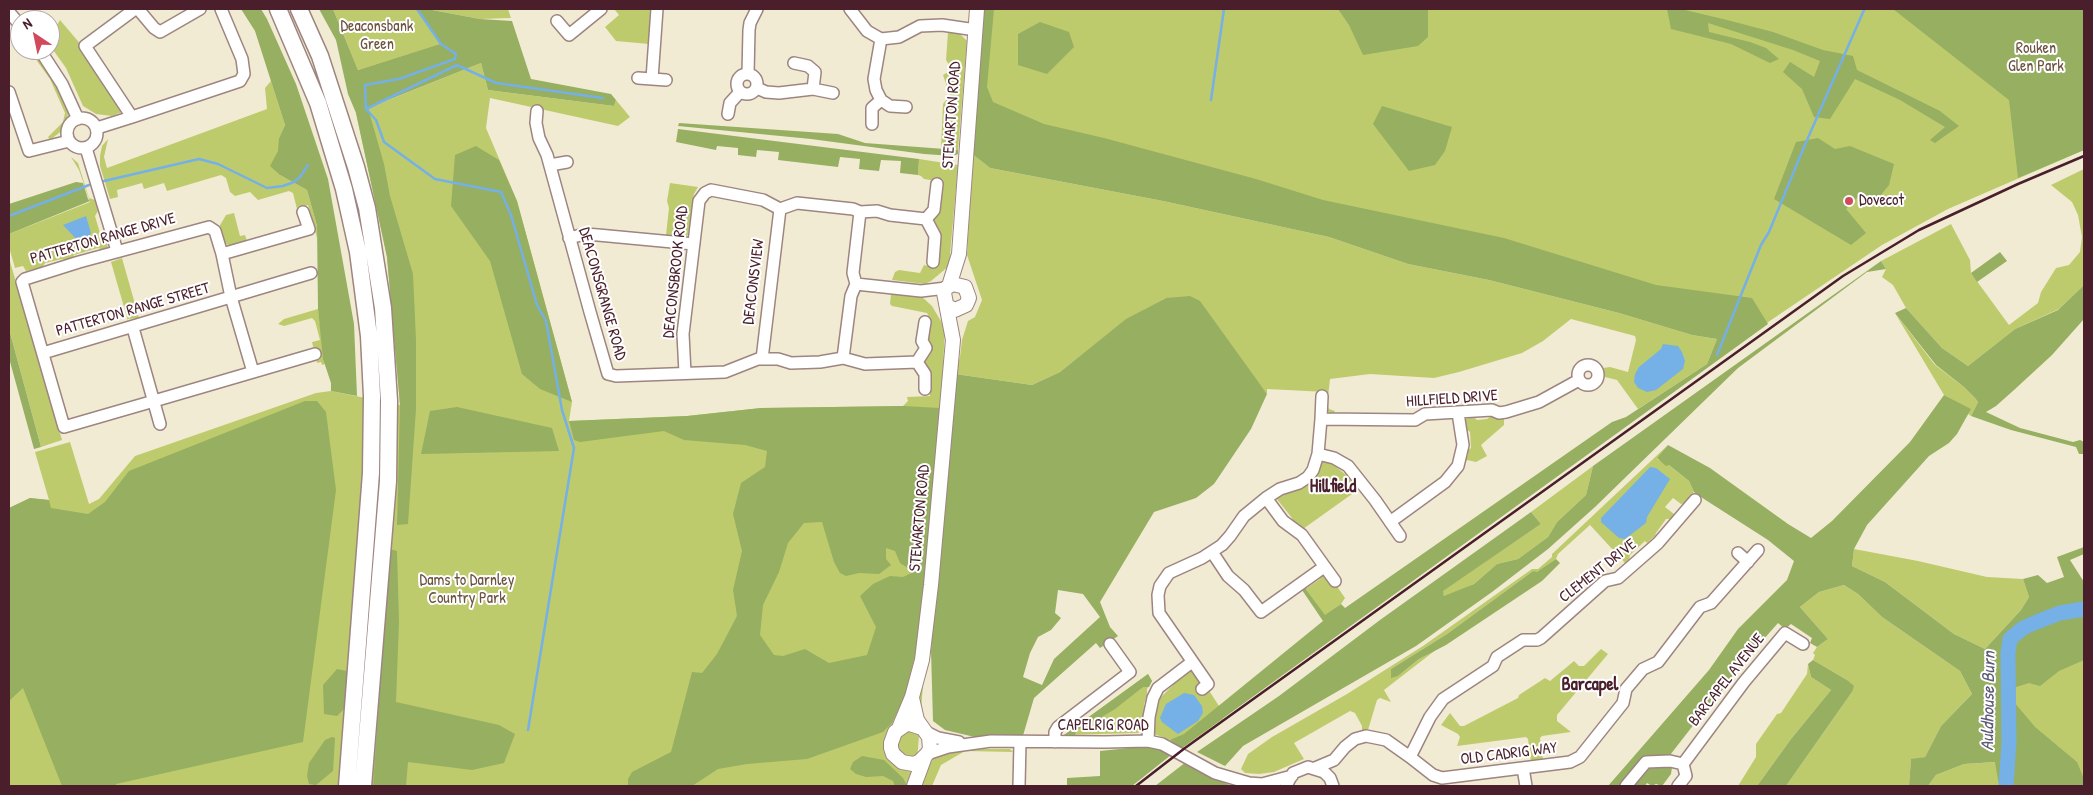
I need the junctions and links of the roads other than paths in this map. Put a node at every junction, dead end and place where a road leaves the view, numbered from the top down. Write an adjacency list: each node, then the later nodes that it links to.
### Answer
1 (137, 9): 2 (street); 31 (street)
2 (200, 9)
3 (221, 9): 31 (street)
4 (278, 9): 108 (highway)
5 (299, 9): 109 (highway)
6 (601, 9): 13 (street)
7 (657, 9): 20 (street)
8 (757, 9): 18 (street)
9 (850, 9): 14 (street)
10 (977, 9): 12 (main road, STEWARTON ROAD)
11 (557, 21): 13 (street)
12 (976, 30): 14 (street); 48 (main road, STEWARTON ROAD)
13 (569, 35): 15 (street)
14 (881, 39): 27 (street)
15 (577, 45)
16 (46, 60): 32 (street)
17 (794, 63): 23 (street)
18 (748, 74): 22 (street); 25 (street)
19 (638, 78): 20 (street)
20 (652, 79): 21 (street)
21 (666, 80)
22 (757, 88): 23 (street); 25 (street)
23 (813, 89): 26 (street)
24 (9, 92): 35 (street)
25 (740, 92): 30 (street)
26 (833, 93)
27 (881, 100): 28 (street); 33 (street)
28 (906, 107)
29 (537, 111): 38 (street, DEACONSGRANGE ROAD)
30 (728, 114)
31 (132, 116): 34 (street)
32 (78, 119): 34 (street); 35 (street)
33 (872, 124)
34 (97, 128): 36 (street)
35 (69, 141): 36 (street)
36 (86, 148): 46 (street)
37 (567, 162): 38 (street)
38 (550, 166): 44 (street, DEACONSGRANGE ROAD)
39 (937, 184): 43 (street)
40 (780, 208): 42 (street); 45 (street, DEACONSBROOK ROAD); 62 (street, DEACONSVIEW)
41 (303, 212): 47 (street)
42 (860, 212): 43 (street); 51 (street)
43 (926, 219): 49 (street)
44 (569, 238): 45 (street); 65 (street, DEACONSGRANGE ROAD)
45 (694, 244): 65 (street, DEACONSBROOK ROAD)
46 (117, 251): 47 (street, PATTERTON RANGE DRIVE); 59 (street, PATTERTON RANGE DRIVE)
47 (222, 254): 54 (street, PATTERTON RANGE DRIVE)
48 (959, 254): 52 (main road, STEWARTON ROAD); 53 (main road, STEWARTON ROAD)
49 (933, 262)
50 (311, 273): 54 (street, PATTERTON RANGE STREET)
51 (856, 284): 53 (street); 61 (street)
52 (967, 290): 53 (main road); 55 (main road)
53 (947, 296): 55 (main road); 58 (main road, STEWARTON ROAD)
54 (231, 298): 57 (street, PATTERTON RANGE STREET); 64 (street, PATTERTON RANGE DRIVE)
55 (966, 305): 58 (main road, STEWARTON ROAD)
56 (926, 322): 63 (street)
57 (133, 328): 59 (street, PATTERTON RANGE STREET); 69 (street)
58 (953, 340): 90 (main road, STEWARTON ROAD)
59 (43, 353): 69 (street, PATTERTON RANGE DRIVE)
60 (315, 354): 64 (street, PATTERTON RANGE DRIVE)
61 (843, 358): 62 (street, DEACONSGRANGE ROAD); 63 (street, DEACONSGRANGE ROAD)
62 (762, 359): 65 (street, DEACONSGRANGE ROAD)
63 (917, 362): 67 (street)
64 (253, 372): 69 (street, PATTERTON RANGE DRIVE)
65 (684, 373)
66 (1579, 380): 70 (street, HILLFIELD DRIVE)
67 (926, 389)
68 (1322, 396): 71 (street)
69 (154, 401): 72 (street)
70 (1458, 413): 71 (street, HILLFIELD DRIVE); 78 (street)
71 (1321, 418): 73 (street)
72 (160, 424)
73 (1318, 454): 74 (street); 78 (street)
74 (1266, 498): 81 (street); 84 (street)
75 (1695, 500): 77 (street, CLEMENT DRIVE)
76 (1673, 505): 77 (street)
77 (1683, 514): 98 (street, CLEMENT DRIVE)
78 (1390, 522): 79 (street)
79 (1400, 536)
80 (1758, 550): 83 (street, OLD CADRIG WAY)
81 (1212, 552): 84 (street); 88 (street)
82 (1738, 553): 83 (street)
83 (1748, 562): 103 (street, OLD CADRIG WAY)
84 (1324, 567): 85 (street)
85 (1335, 581)
86 (1110, 644): 95 (street)
87 (1803, 644): 101 (street, BARCAPEL AVENUE)
88 (1192, 662): 89 (street); 93 (street)
89 (1202, 689)
90 (912, 697): 91 (main road, STEWARTON ROAD); 92 (main road, STEWARTON ROAD)
91 (899, 728): 92 (main road); 100 (main road, STEWARTON ROAD)
92 (924, 730): 96 (street, CAPELRIG ROAD); 97 (main road, STEWARTON ROAD)
93 (1148, 741): 95 (street, CAPELRIG ROAD); 107 (street, CAPELRIG ROAD)
94 (1020, 742): 95 (street, CAPELRIG ROAD); 96 (street, CAPELRIG ROAD); 111 (street)
95 (1055, 742)
96 (966, 743): 97 (street, CAPELRIG ROAD)
97 (926, 757): 100 (main road); 110 (main road, STEWARTON ROAD)
98 (1410, 757): 99 (street, OLD CADRIG WAY); 106 (street, OLD CADRIG WAY)
99 (1334, 760): 102 (street, OLD CADRIG WAY); 105 (street)
100 (902, 762): 110 (main road, STEWARTON ROAD)
101 (1683, 764): 114 (street); 115 (street, BARCAPEL AVENUE)
102 (1315, 768): 104 (street, OLD CADRIG WAY); 105 (street)
103 (1523, 768): 106 (street, OLD CADRIG WAY); 113 (street)
104 (1292, 776): 107 (street, CAPELRIG ROAD); 112 (street)
105 (1332, 782)
106 (1439, 782)
107 (1264, 785)
108 (347, 786)
109 (363, 786)
110 (913, 786)
111 (1019, 786)
112 (1286, 786)
113 (1526, 786)
114 (1626, 786)
115 (1678, 786)

